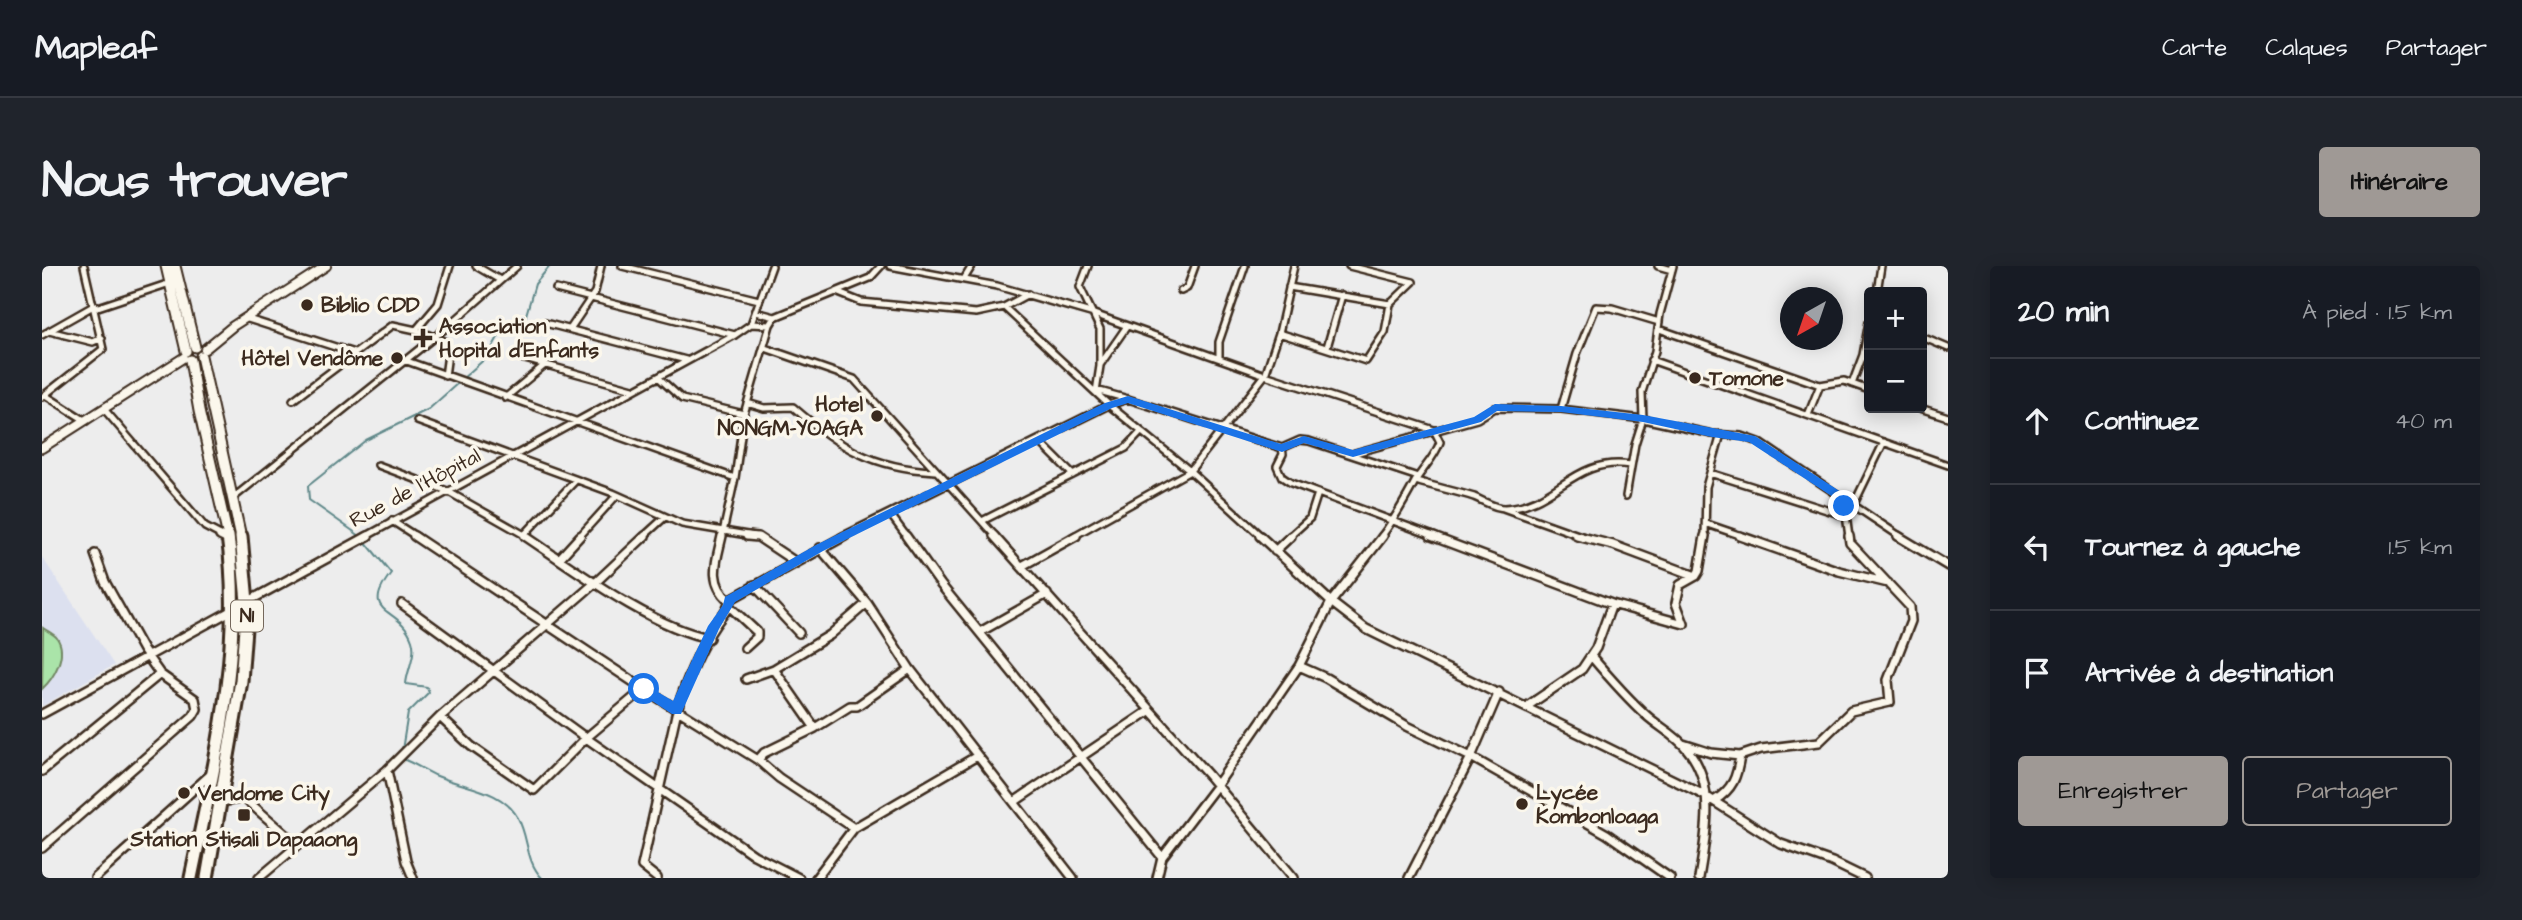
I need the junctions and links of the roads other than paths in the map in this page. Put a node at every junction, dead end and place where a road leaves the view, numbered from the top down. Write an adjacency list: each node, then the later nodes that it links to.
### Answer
1 (84, 266): 34 (street)
2 (326, 266): 39 (main road)
3 (450, 266): 48 (street)
4 (477, 266): 22 (street)
5 (517, 266): 22 (street)
6 (601, 266): 31 (street)
7 (622, 266): 32 (street)
8 (772, 266): 32 (street)
9 (881, 266): 28 (street)
10 (890, 266): 21 (street)
11 (972, 266): 21 (street)
12 (1088, 266): 37 (street)
13 (1195, 266): 27 (street)
14 (1245, 266): 64 (street)
15 (1294, 266): 24 (street)
16 (1349, 266): 33 (street)
17 (1658, 266): 20 (street)
18 (1881, 266): 25 (street)
19 (171, 268): 23 (highway, N1); 61 (highway, N1)
20 (1672, 268): 40 (street)
21 (964, 279): 29 (street)
22 (500, 280): 45 (street)
23 (170, 283): 34 (street); 61 (highway, N1)
24 (1289, 287): 30 (street); 50 (street)
25 (1878, 287)
26 (556, 289): 31 (street)
27 (1181, 291)
28 (836, 292): 35 (street); 38 (street)
29 (1028, 295): 35 (street); 37 (street)
30 (1342, 296): 33 (street); 57 (street)
31 (591, 299): 46 (street); 51 (street)
32 (760, 300): 36 (street)
33 (1390, 304): 57 (street)
34 (95, 306): 49 (street); 54 (street)
35 (1004, 307): 77 (street)
36 (756, 312): 38 (street); 42 (street)
37 (1094, 314): 44 (street); 69 (street)
38 (775, 317): 43 (street)
39 (245, 318): 61 (main road); 62 (street)
40 (1659, 322): 47 (street); 84 (street)
41 (545, 323): 46 (street)
42 (751, 324): 43 (street); 51 (street, Rue de l'Hôpital)
43 (770, 325): 58 (street)
44 (1127, 326): 64 (street); 69 (street)
45 (447, 327): 53 (street); 56 (street)
46 (570, 329): 66 (street)
47 (1659, 329): 67 (street); 74 (street)
48 (416, 330): 53 (street); 62 (street)
49 (49, 331): 52 (street); 54 (street)
50 (1279, 333): 57 (street); 70 (street)
51 (735, 334): 66 (street, Rue de l'Hôpital)
52 (42, 335)
53 (435, 336): 56 (street); 65 (street)
54 (102, 338): 78 (street)
55 (1927, 339): 59 (street)
56 (444, 341): 71 (street)
57 (1328, 347)
58 (765, 348): 82 (street); 107 (street)
59 (1948, 348)
60 (1864, 350): 73 (street)
61 (193, 353): 85 (main road); 119 (highway, N1); 132 (highway, N1)
62 (354, 353): 80 (street)
63 (514, 356): 68 (street)
64 (1219, 358): 70 (street)
65 (404, 360): 71 (street); 119 (street)
66 (686, 360): 72 (street, Rue de l'Hôpital)
67 (1651, 360): 88 (street); 90 (street)
68 (546, 364): 76 (street); 79 (street)
69 (1100, 366): 77 (street)
70 (1265, 374): 94 (street); 96 (street)
71 (445, 376): 79 (street)
72 (658, 377): 76 (street, Rue de l'Hôpital); 87 (street)
73 (1852, 384): 74 (street); 75 (street)
74 (1819, 385): 88 (street)
75 (1864, 388)
76 (633, 389): 93 (street, Rue de l'Hôpital)
77 (1096, 391): 81 (street); 83 (street)
78 (43, 396): 91 (street)
79 (505, 398): 93 (street)
80 (293, 400)
81 (1128, 400): 83 (street); 94 (street)
82 (747, 403): 87 (street); 107 (street)
83 (1109, 405): 95 (street); 98 (street)
84 (1561, 409): 90 (street); 96 (street)
85 (104, 410): 91 (main road); 132 (street)
86 (1927, 410): 89 (street)
87 (744, 414): 111 (street)
88 (1808, 415): 99 (street)
89 (1948, 417)
90 (1643, 419): 97 (street); 105 (street)
91 (86, 421): 101 (main road)
92 (417, 421): 103 (street)
93 (574, 422): 103 (street, Rue de l'Hôpital); 111 (street)
94 (1223, 429): 100 (street); 108 (street)
95 (1141, 432): 108 (street); 110 (street)
96 (1436, 432): 102 (street); 112 (street)
97 (1721, 434): 109 (street); 120 (street)
98 (1039, 441): 110 (street); 114 (street)
99 (1884, 442): 106 (street); 121 (street)
100 (1282, 448): 102 (street); 116 (street)
101 (42, 449)
102 (1353, 453): 112 (street)
103 (511, 456): 113 (street); 115 (street, Rue de l'Hôpital)
104 (378, 465): 115 (street)
105 (1631, 465): 118 (street); 122 (street)
106 (1948, 465)
107 (935, 471): 114 (street)
108 (1190, 471): 134 (street); 138 (street)
109 (1710, 473): 124 (street); 129 (street)
110 (1073, 475): 127 (street)
111 (735, 478): 130 (street)
112 (1417, 479): 122 (street); 128 (street)
113 (575, 481): 117 (street); 131 (street)
114 (950, 486): 123 (street); 127 (street)
115 (447, 491): 126 (street, Rue de l'Hôpital); 131 (street)
116 (1318, 493): 128 (street); 134 (street)
117 (617, 495): 125 (street); 136 (street)
118 (1626, 496)
119 (233, 498): 145 (highway, N1)
120 (1844, 500): 121 (street); 124 (street)
121 (1853, 506): 139 (street)
122 (1502, 508): 140 (street)
123 (890, 513): 133 (street); 153 (street)
124 (1846, 516): 142 (street)
125 (665, 517): 130 (street); 141 (street)
126 (392, 521): 145 (street, Rue de l'Hôpital); 152 (street)
127 (982, 521): 138 (street)
128 (1394, 521): 146 (street); 150 (street)
129 (1707, 524): 140 (street); 142 (street)
130 (723, 533): 137 (street); 147 (street)
131 (524, 535): 136 (street)
132 (228, 540): 151 (highway, N1)
133 (820, 548): 137 (street); 148 (street)
134 (1275, 551): 146 (street)
135 (95, 554): 158 (street)
136 (559, 559): 141 (street)
137 (794, 561): 143 (street)
138 (1021, 566): 144 (street)
139 (1948, 566)
140 (1696, 576): 150 (street)
141 (595, 583): 152 (street); 155 (street)
142 (1889, 583): 175 (street)
143 (754, 585): 147 (street); 154 (street)
144 (1047, 594): 153 (street); 169 (street)
145 (247, 602): 151 (street, Rue de l'Hôpital); 187 (highway, N1)
146 (1331, 602): 159 (street); 166 (street)
147 (729, 603): 155 (street); 156 (street)
148 (867, 603): 160 (street); 161 (street)
149 (402, 604): 162 (street)
150 (1612, 604): 157 (street)
151 (232, 610): 158 (street, Rue de l'Hôpital); 182 (highway, N1)
152 (547, 625): 162 (street); 165 (street)
153 (980, 632): 178 (street)
154 (799, 633)
155 (709, 638): 168 (street)
156 (745, 648)
157 (1591, 656): 167 (street); 174 (street)
158 (145, 657): 163 (street); 170 (street, Rue de l'Hôpital)
159 (1298, 666): 177 (street); 183 (street)
160 (774, 669): 164 (street); 172 (street)
161 (911, 669): 172 (street); 176 (street)
162 (494, 671): 171 (street); 173 (street)
163 (160, 674): 181 (street); 191 (street)
164 (746, 679)
165 (644, 689): 168 (street); 173 (street)
166 (1499, 692): 167 (street); 177 (street)
167 (1526, 706): 185 (street)
168 (677, 710): 179 (street); 184 (street)
169 (1149, 711): 178 (street); 183 (street)
170 (42, 714)
171 (440, 717): 173 (street); 180 (street)
172 (815, 728): 179 (street)
173 (586, 738): 184 (street)
174 (1683, 744): 175 (street); 185 (street)
175 (1740, 755): 186 (street)
176 (977, 756): 188 (street); 189 (street)
177 (1471, 757): 204 (street); 205 (street)
178 (1080, 759): 188 (street); 192 (street)
179 (758, 760): 189 (street)
180 (387, 770): 190 (street); 197 (street)
181 (42, 771)
182 (212, 774): 193 (street); 194 (highway, N1)
183 (1217, 785): 192 (street); 203 (street)
184 (659, 788): 198 (street); 199 (street)
185 (1704, 795): 186 (street); 206 (street)
186 (1714, 801): 207 (street)
187 (221, 802): 190 (street); 195 (highway, N1)
188 (1014, 802): 201 (street)
189 (854, 828): 200 (street)
190 (298, 845): 196 (street)
191 (42, 848)
192 (1162, 857): 202 (street)
193 (95, 878)
194 (191, 878)
195 (207, 878)
196 (259, 878)
197 (413, 878)
198 (657, 878)
199 (799, 878)
200 (816, 878)
201 (1073, 878)
202 (1157, 878)
203 (1294, 878)
204 (1409, 878)
205 (1670, 878)
206 (1699, 878)
207 (1865, 878)

